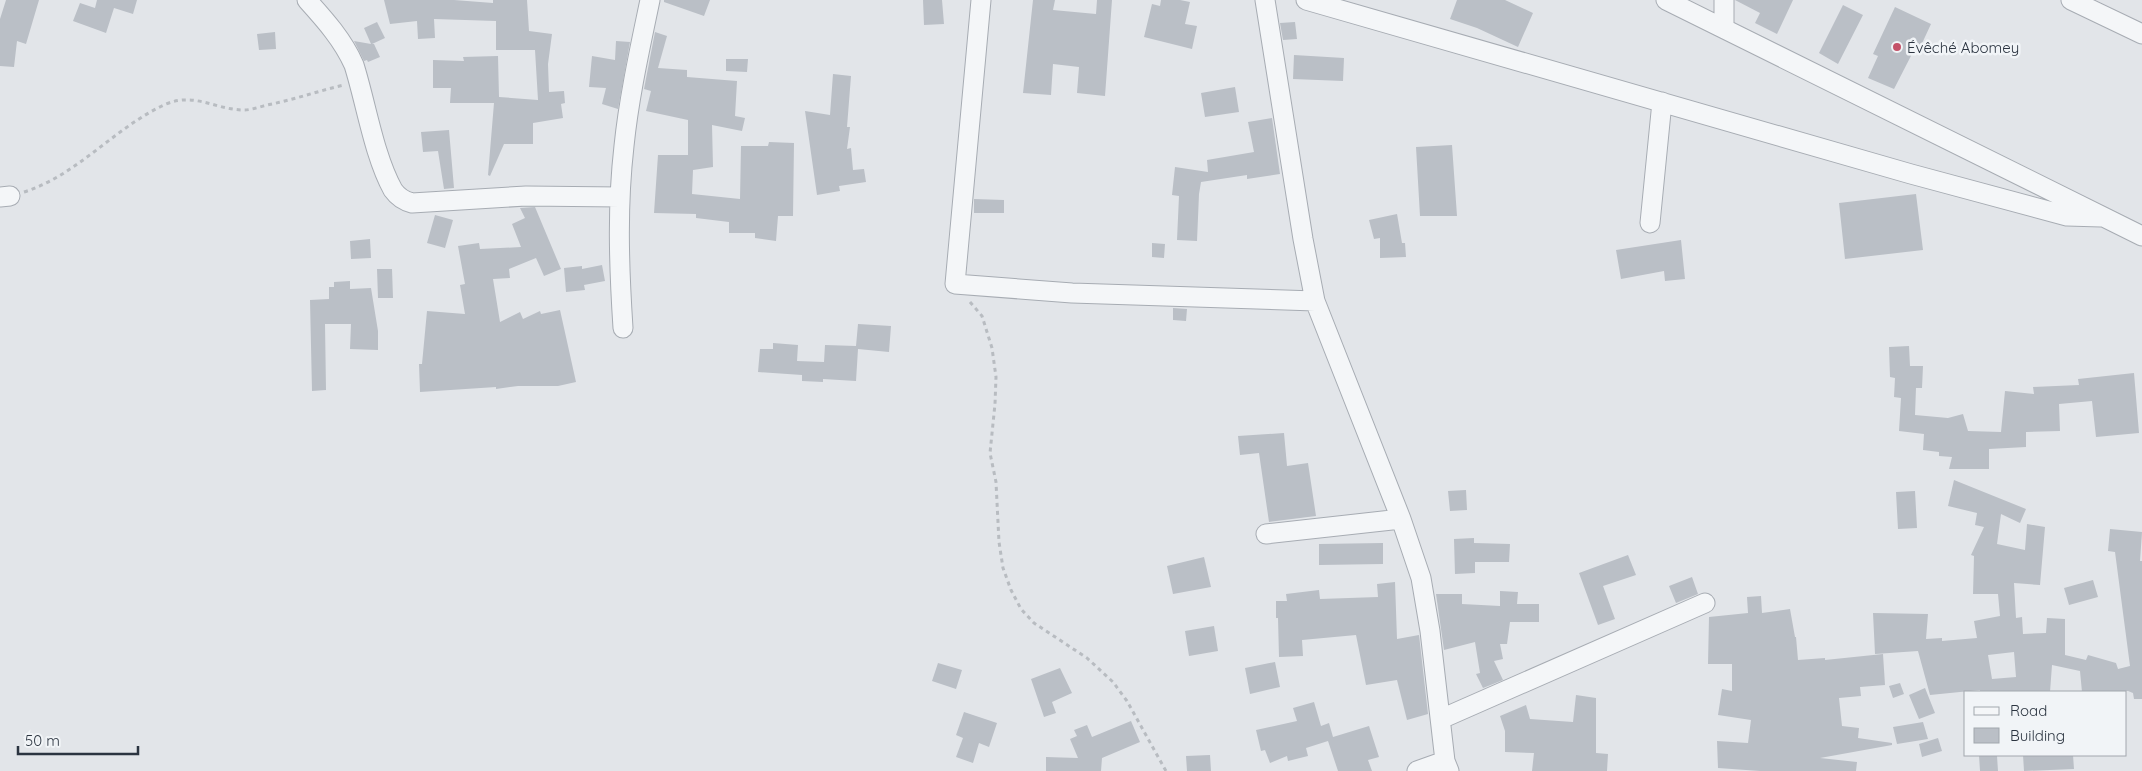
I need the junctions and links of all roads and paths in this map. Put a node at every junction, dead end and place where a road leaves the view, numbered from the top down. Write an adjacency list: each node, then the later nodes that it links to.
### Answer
1 (307, 0): 11 (street)
2 (650, 0): 14 (street)
3 (981, 0): 18 (street)
4 (1265, 0): 19 (street)
5 (1306, 0): 12 (street)
6 (1666, 0): 9 (street)
7 (1724, 0): 9 (street)
8 (2077, 2): 10 (street)
9 (1724, 28): 15 (street)
10 (2142, 34)
11 (359, 81): 13 (path); 14 (street)
12 (1662, 102): 15 (street); 16 (street)
13 (5, 197)
14 (620, 198): 20 (street)
15 (2102, 217): 17 (street)
16 (1650, 223)
17 (2142, 236)
18 (955, 284): 19 (street); 26 (path)
19 (1315, 301): 21 (street)
20 (623, 328)
21 (1401, 519): 22 (street); 24 (street)
22 (1266, 534)
23 (1705, 603): 24 (street)
24 (1441, 719): 25 (street)
25 (1447, 766): 27 (street)
26 (1166, 771)
27 (1417, 771)

